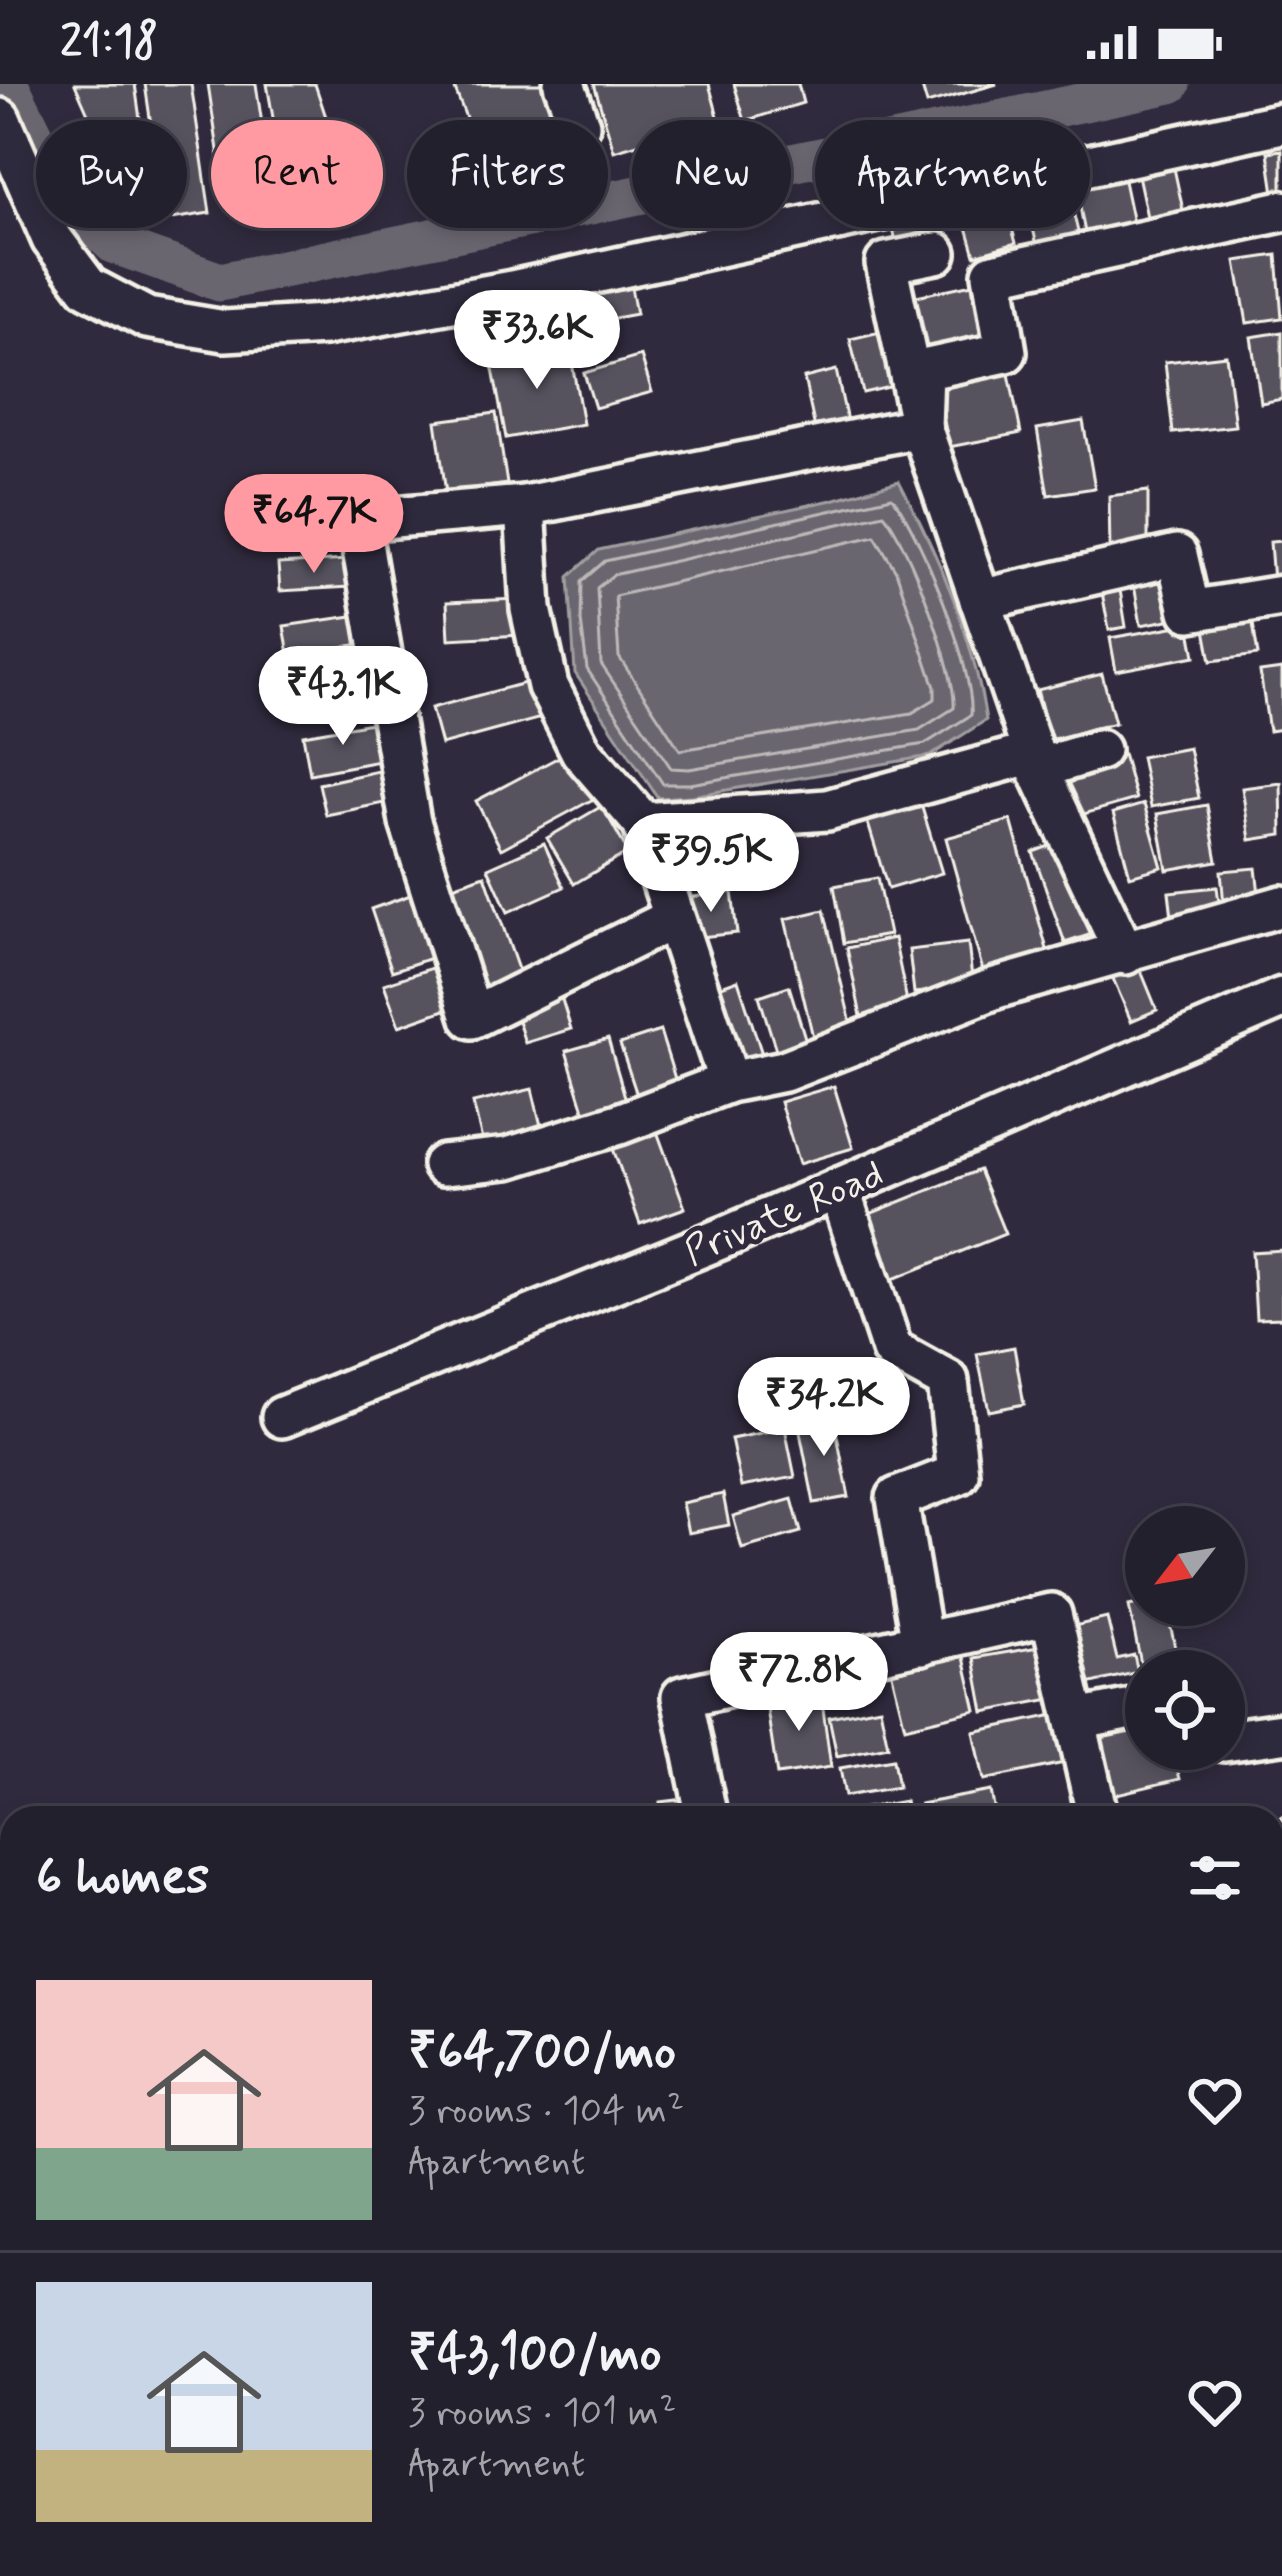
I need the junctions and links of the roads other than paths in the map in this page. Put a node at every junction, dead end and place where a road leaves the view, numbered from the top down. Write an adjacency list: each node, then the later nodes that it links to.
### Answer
1 (564, 84): 3 (street)
2 (0, 118): 4 (street)
3 (577, 120)
4 (1282, 123)
5 (1282, 211): 7 (street)
6 (936, 253): 7 (street)
7 (921, 428): 8 (street); 10 (street)
8 (525, 506): 13 (street); 15 (street)
9 (1282, 596): 10 (street)
10 (980, 600): 12 (street)
11 (1099, 750): 12 (street)
12 (1036, 761): 13 (street); 16 (street)
13 (643, 823): 15 (street)
14 (1282, 906): 16 (street)
15 (672, 919): 18 (street)
16 (1125, 954): 18 (street)
17 (1282, 998): 20 (street, Private Road)
18 (730, 1082): 19 (street)
19 (443, 1165)
20 (838, 1188): 21 (street, Private Road); 22 (street)
21 (282, 1417)
22 (922, 1644): 24 (street); 27 (street)
23 (1125, 1710): 24 (street)
24 (1077, 1720): 28 (street)
25 (1282, 1733): 26 (street)
26 (1245, 1738)
27 (705, 1806)
28 (1095, 1806)

